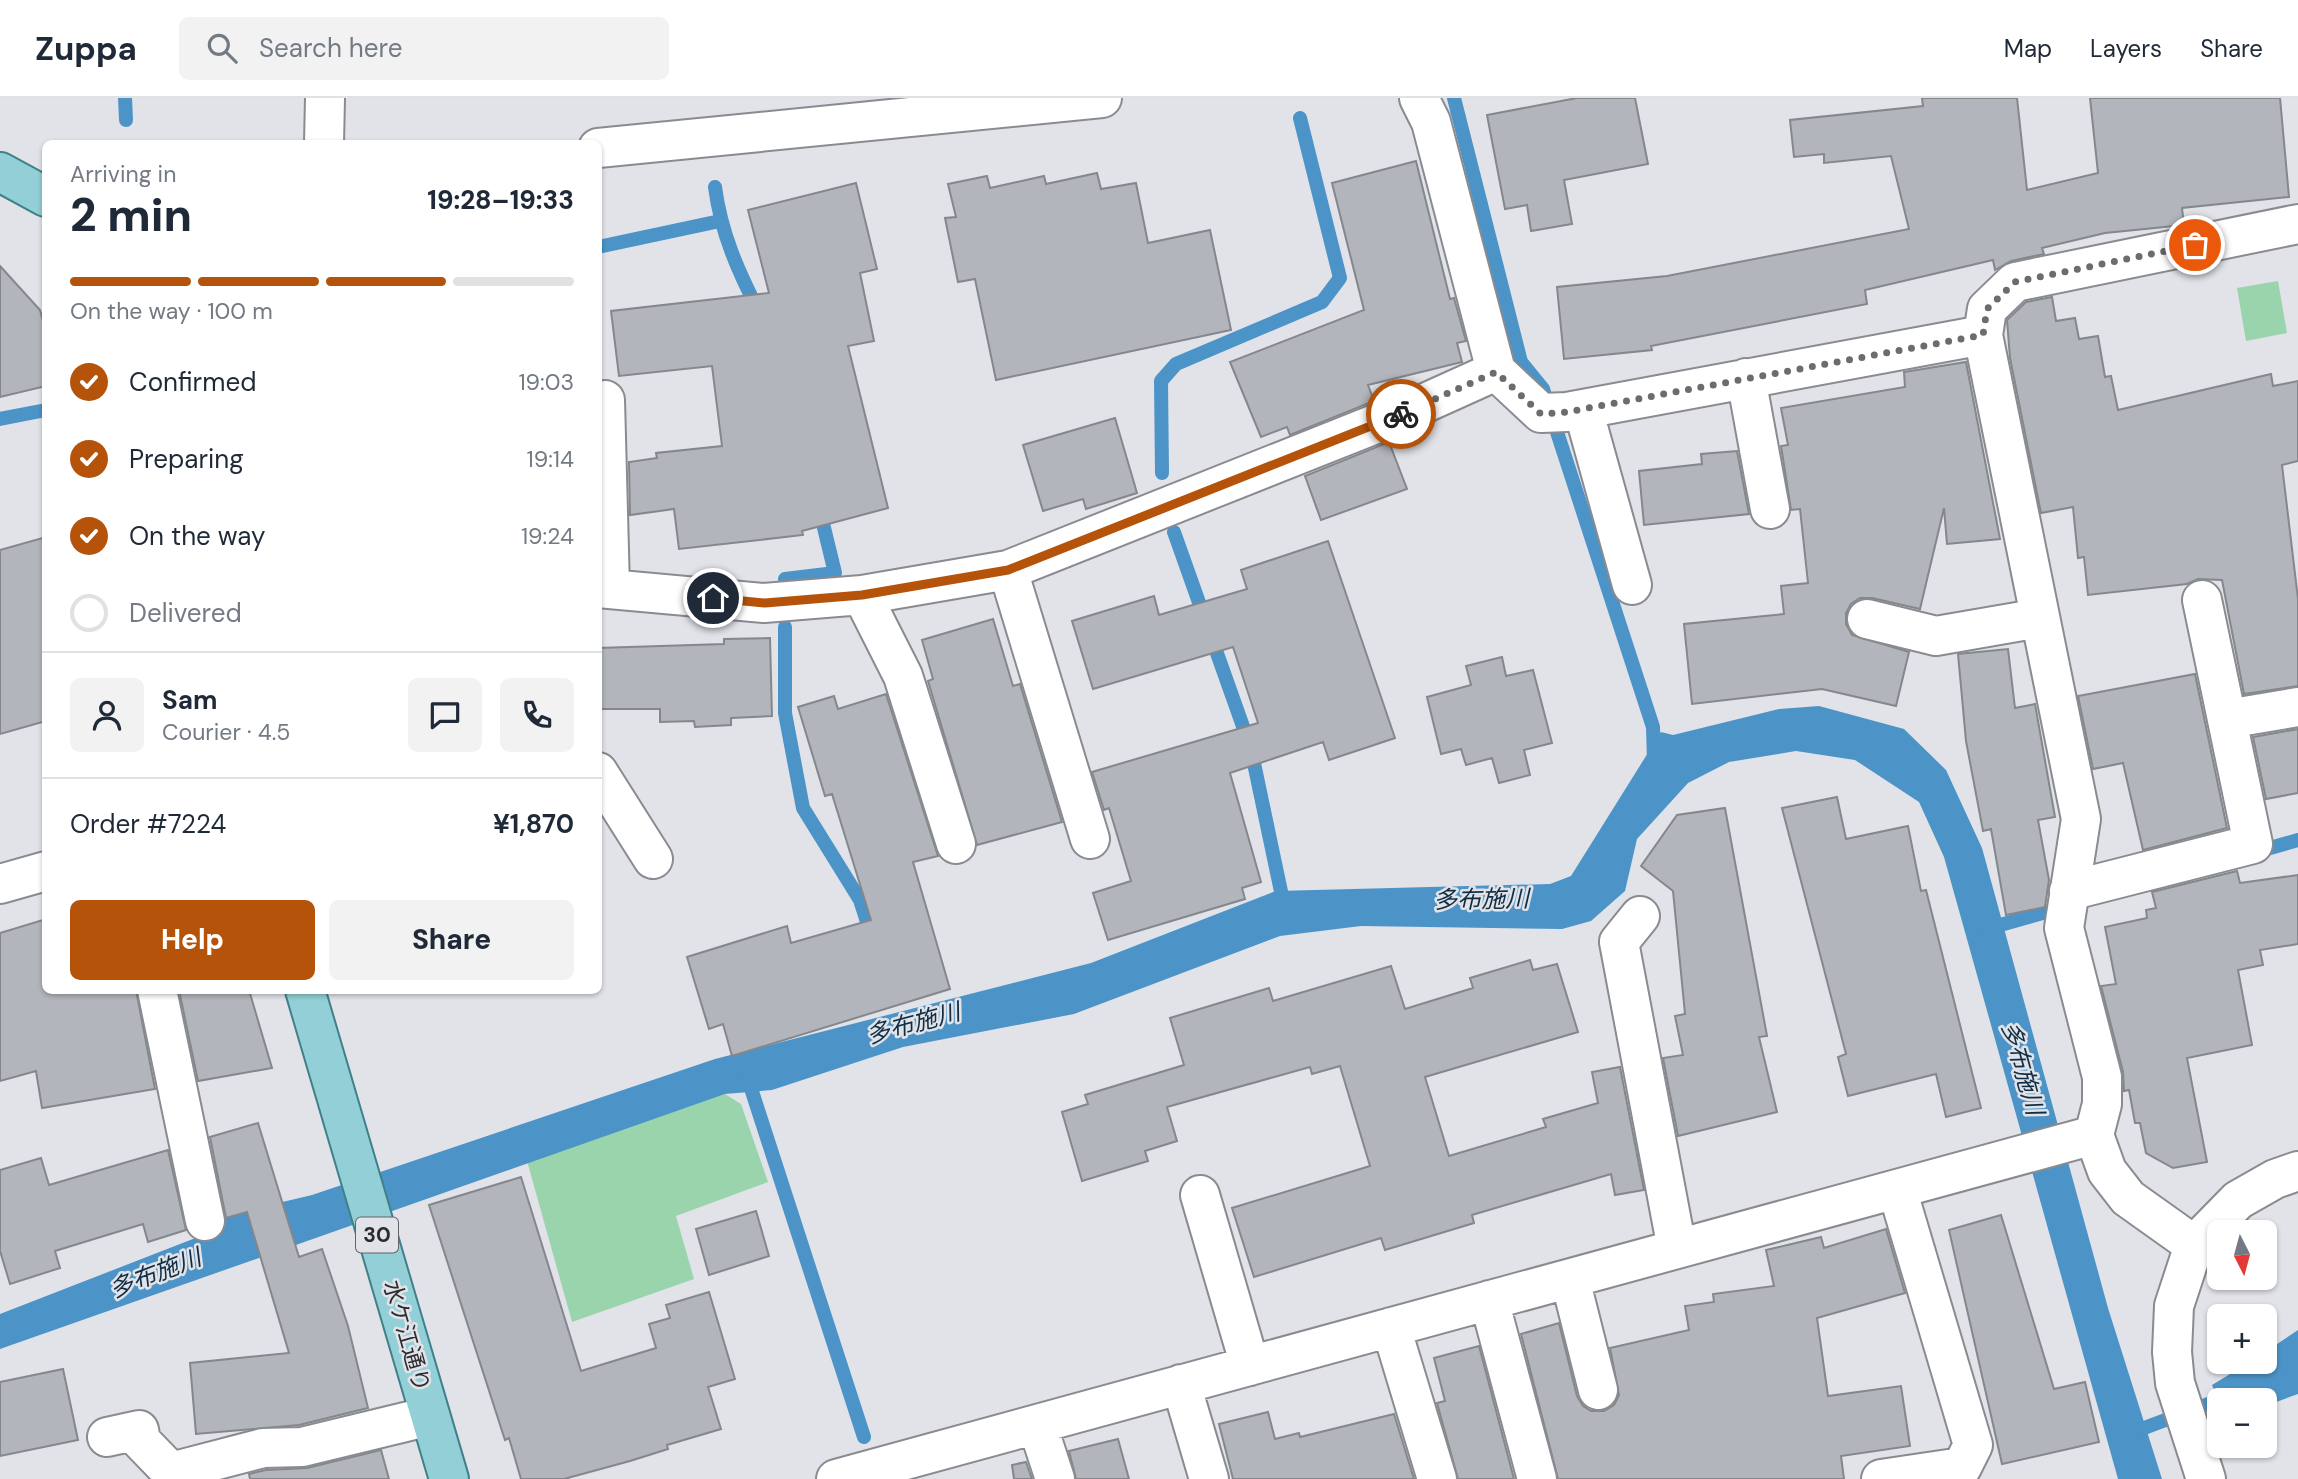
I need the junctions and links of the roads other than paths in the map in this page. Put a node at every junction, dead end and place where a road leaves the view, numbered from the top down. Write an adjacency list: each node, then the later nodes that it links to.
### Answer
1 (325, 98): 4 (street)
2 (1102, 98): 5 (street)
3 (1419, 98): 10 (street)
4 (324, 140)
5 (602, 148)
6 (0, 172): 7 (main road)
7 (42, 195)
8 (2298, 224): 9 (street)
9 (1983, 335): 11 (street); 20 (street)
10 (1496, 372): 13 (street); 15 (street)
11 (1746, 379): 13 (street); 14 (street)
12 (605, 400): 17 (street)
13 (1564, 412): 16 (street)
14 (1770, 509)
15 (1008, 570): 18 (street); 25 (street)
16 (1632, 585)
17 (604, 588): 18 (street)
18 (862, 595): 26 (street)
19 (2202, 600): 23 (street)
20 (2040, 618): 21 (street); 30 (street)
21 (1867, 620)
22 (2298, 706): 23 (street)
23 (2227, 719): 30 (street)
24 (602, 778): 27 (street)
25 (1090, 839)
26 (956, 844)
27 (653, 859)
28 (42, 872): 29 (street)
29 (0, 884)
30 (2066, 910): 34 (street)
31 (1640, 916): 40 (street)
32 (158, 994): 38 (street)
33 (306, 994): 47 (main road, 水ケ江通り / 30)
34 (2082, 1139): 36 (street); 39 (street)
35 (2298, 1171): 39 (street)
36 (1897, 1189): 40 (street); 57 (street)
37 (1200, 1195): 44 (street)
38 (205, 1221)
39 (2194, 1245): 50 (street)
40 (1677, 1249): 41 (street)
41 (1570, 1279): 42 (street); 46 (street)
42 (1489, 1300): 43 (street); 56 (street)
43 (1391, 1327): 44 (street); 55 (street)
44 (1250, 1366): 45 (street)
45 (1181, 1384): 48 (street); 54 (street)
46 (1598, 1391)
47 (430, 1416): 49 (street); 51 (main road, 水ケ江通り / 30)
48 (1037, 1424): 52 (street); 53 (street)
49 (107, 1437)
50 (2201, 1462)
51 (449, 1479)
52 (836, 1479)
53 (1055, 1479)
54 (1209, 1479)
55 (1437, 1479)
56 (1537, 1479)
57 (1881, 1479)

